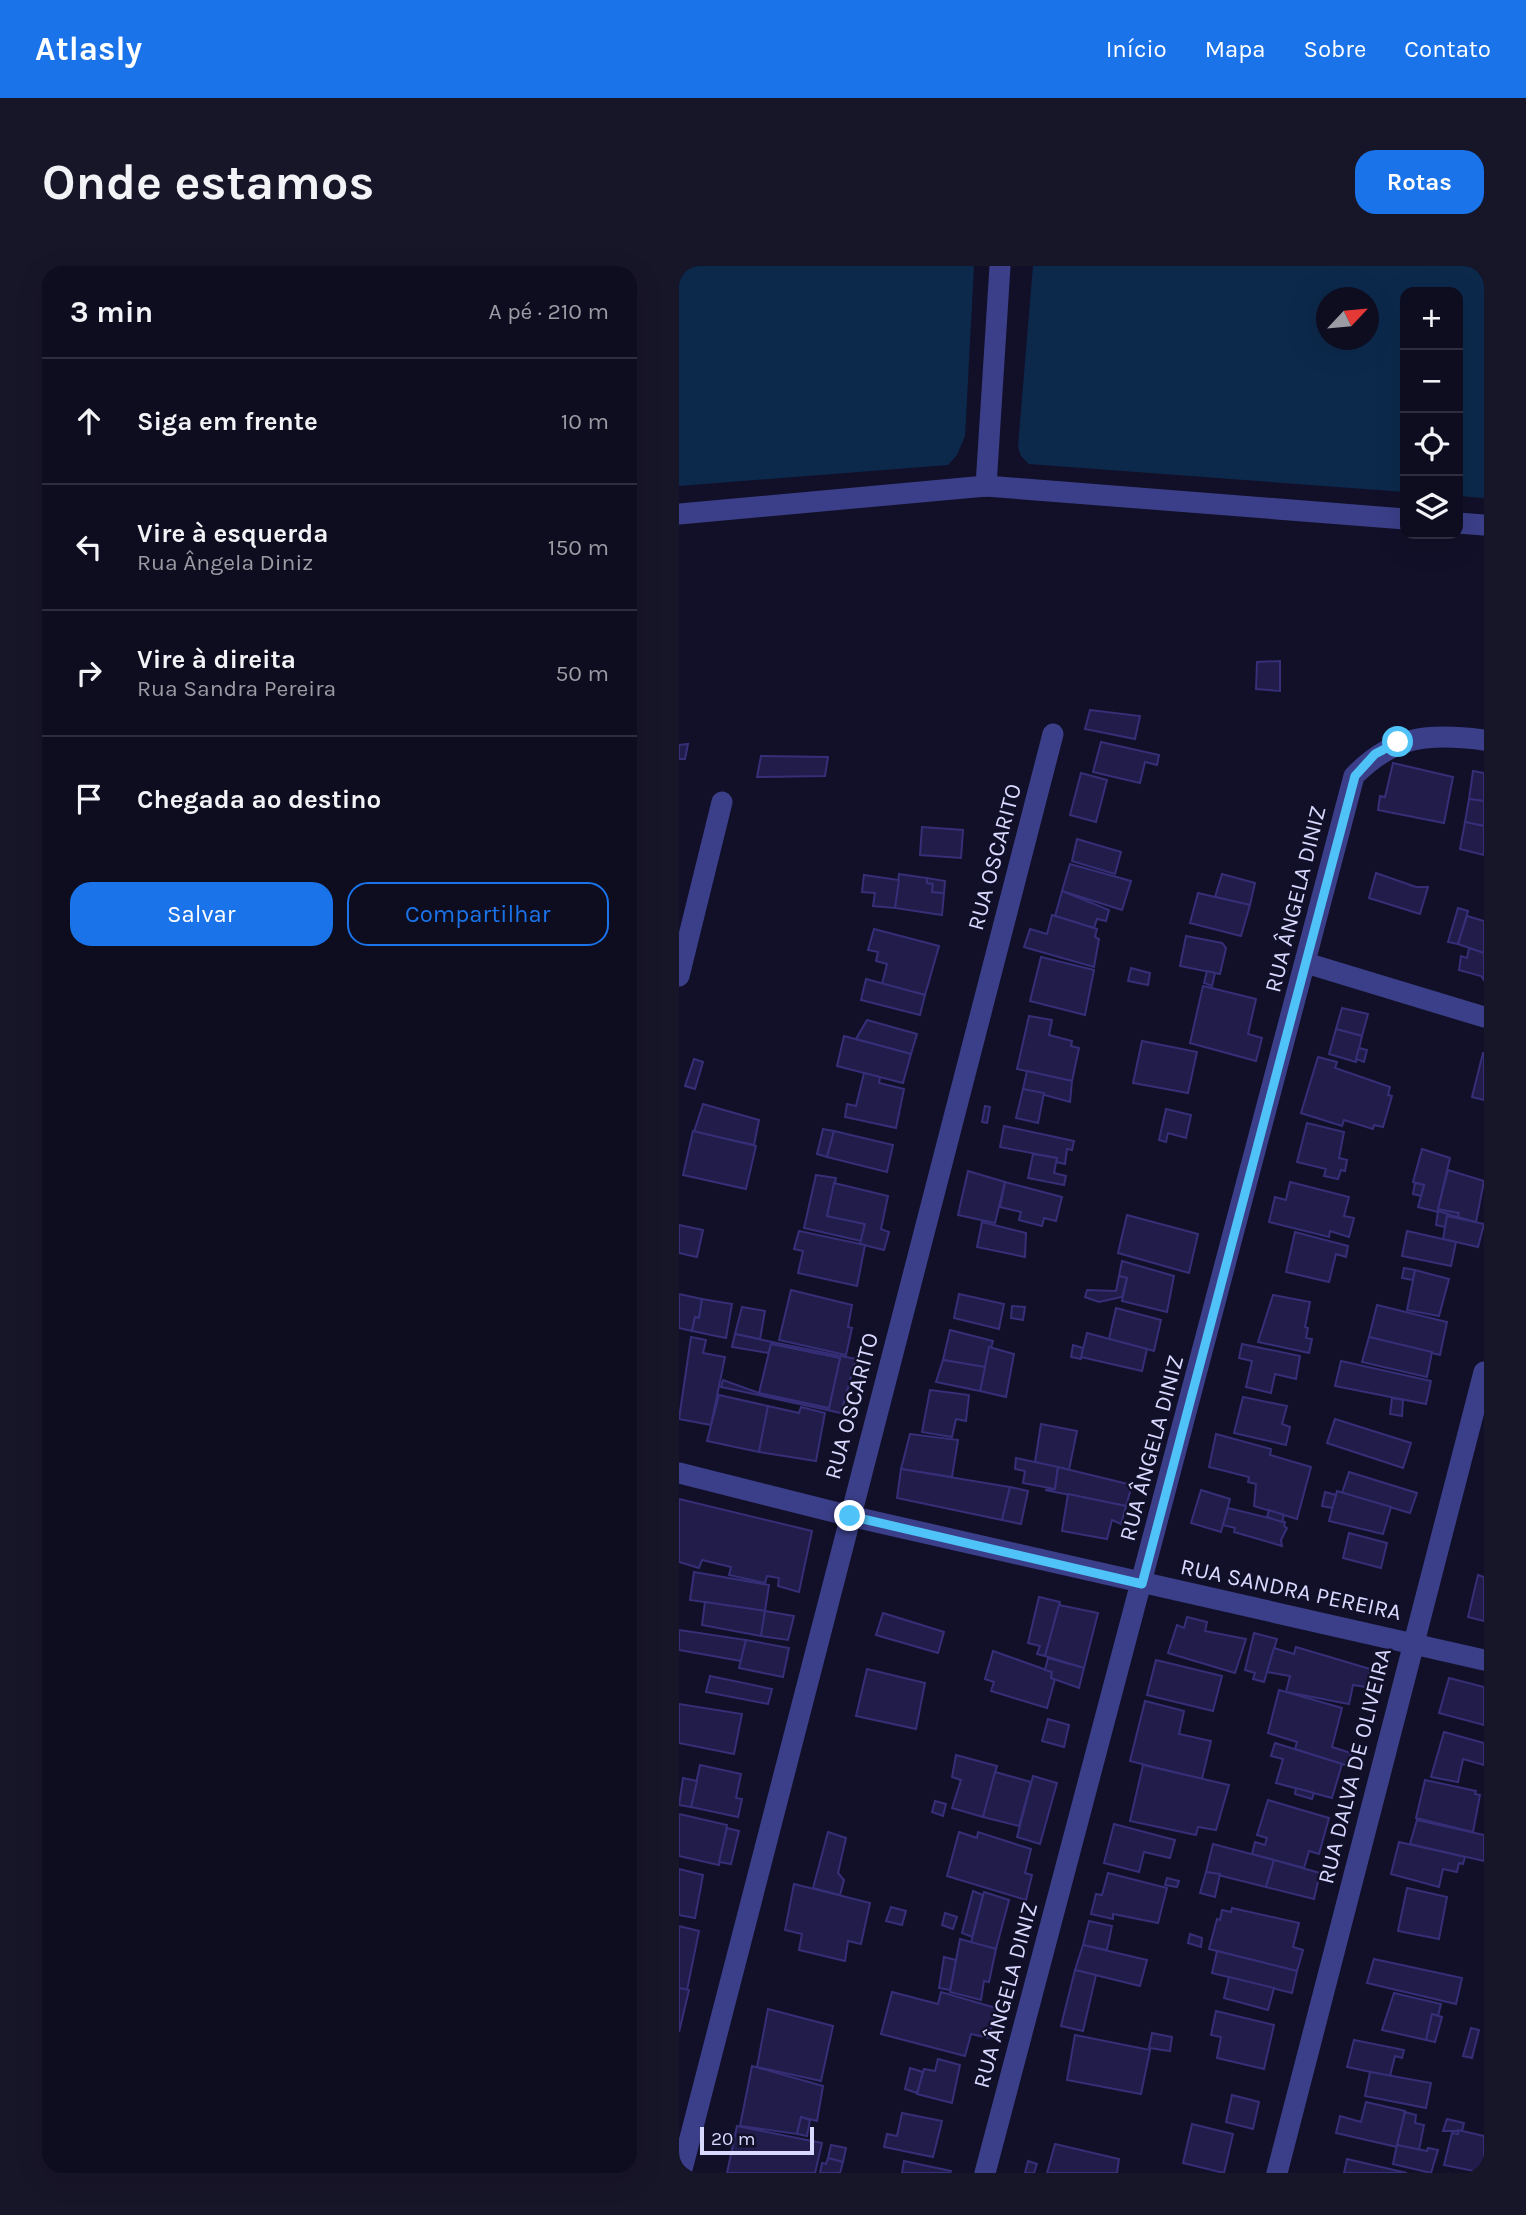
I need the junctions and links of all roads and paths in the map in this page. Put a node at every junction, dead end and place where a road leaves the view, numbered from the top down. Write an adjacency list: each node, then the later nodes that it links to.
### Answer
1 (1000, 266): 2 (street)
2 (986, 486): 3 (street); 4 (street)
3 (679, 514)
4 (1400, 519)
5 (1463, 523): 6 (street)
6 (1484, 525)
7 (1053, 734): 15 (street, RUA OSCARITO)
8 (1484, 740): 10 (street, RUA ÂNGELA DINIZ)
9 (722, 802): 11 (street)
10 (1307, 963): 12 (street); 16 (street, RUA ÂNGELA DINIZ)
11 (679, 976)
12 (1484, 1017)
13 (1484, 1372): 17 (street, RUA DALVA DE OLIVEIRA)
14 (679, 1474): 15 (street, RUA SANDRA PEREIRA)
15 (850, 1516): 16 (street, RUA SANDRA PEREIRA); 19 (street, RUA OSCARITO)
16 (1142, 1584): 17 (street, RUA SANDRA PEREIRA); 20 (street, RUA ÂNGELA DINIZ)
17 (1412, 1642): 18 (street, RUA SANDRA PEREIRA); 21 (street, RUA DALVA DE OLIVEIRA)
18 (1484, 1660)
19 (681, 2173)
20 (985, 2173)
21 (1277, 2173)

